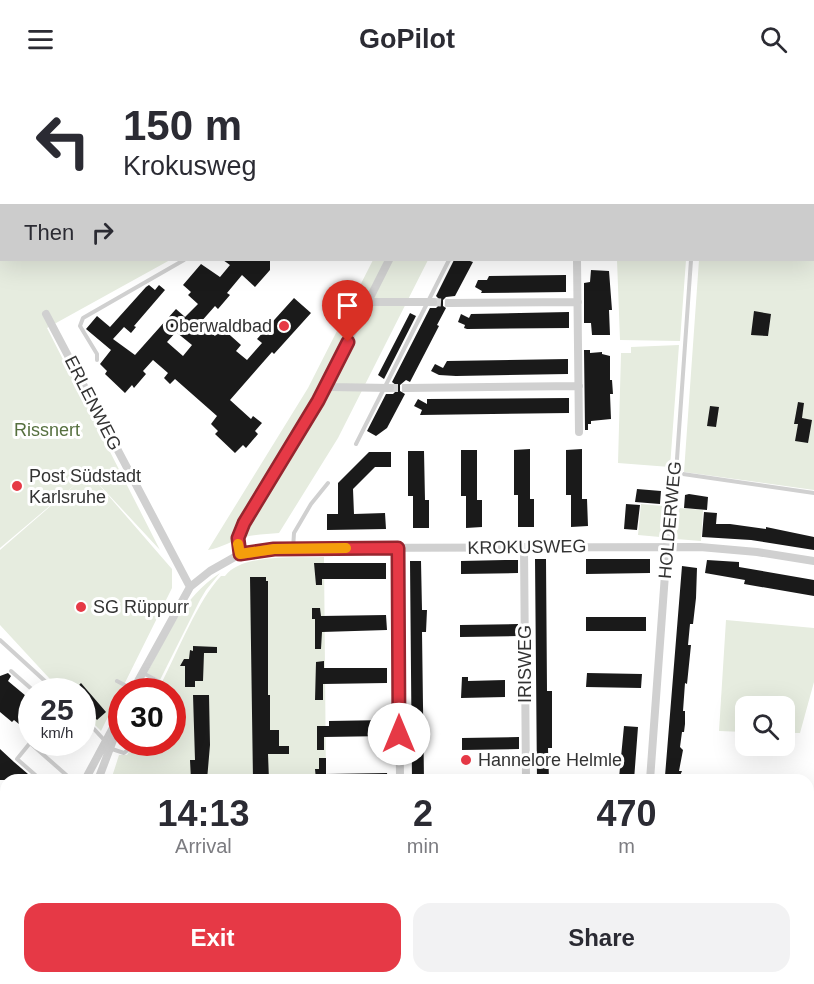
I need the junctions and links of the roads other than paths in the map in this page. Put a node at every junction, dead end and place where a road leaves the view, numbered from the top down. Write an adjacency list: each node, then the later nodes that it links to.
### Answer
1 (182, 261): 11 (lane)
2 (388, 261): 6 (street)
3 (449, 261): 7 (lane)
4 (578, 261): 8 (street)
5 (691, 261): 18 (lane, HOLDERWEG)
6 (369, 300): 7 (street); 12 (street)
7 (430, 302): 14 (lane)
8 (578, 302): 9 (street); 13 (street)
9 (449, 303)
10 (46, 314): 27 (street, ERLENWEG)
11 (97, 360)
12 (327, 385): 14 (street); 25 (street)
13 (579, 386): 15 (street); 16 (street)
14 (387, 388): 17 (lane)
15 (406, 388)
16 (579, 432)
17 (356, 444)
18 (676, 473): 20 (lane); 22 (street, HOLDERWEG)
19 (328, 483): 24 (lane)
20 (814, 493)
21 (524, 547): 22 (street, KROKUSWEG); 23 (street, KROKUSWEG); 42 (street, IRISWEG)
22 (667, 547): 26 (street, KROKUSWEG); 43 (street, HOLDERWEG)
23 (398, 548): 24 (street, KROKUSWEG); 41 (street)
24 (293, 549): 25 (street, KROKUSWEG)
25 (240, 554): 27 (street)
26 (814, 561)
27 (190, 587): 30 (street)
28 (0, 640): 32 (lane)
29 (11, 671): 31 (lane)
30 (141, 673): 33 (street); 34 (lane)
31 (19, 678)
32 (42, 678)
33 (138, 678)
34 (152, 678)
35 (96, 731): 36 (lane)
36 (108, 745): 39 (street); 40 (street)
37 (34, 774): 38 (lane)
38 (65, 774)
39 (90, 774)
40 (100, 774)
41 (400, 774)
42 (526, 774)
43 (650, 774)

